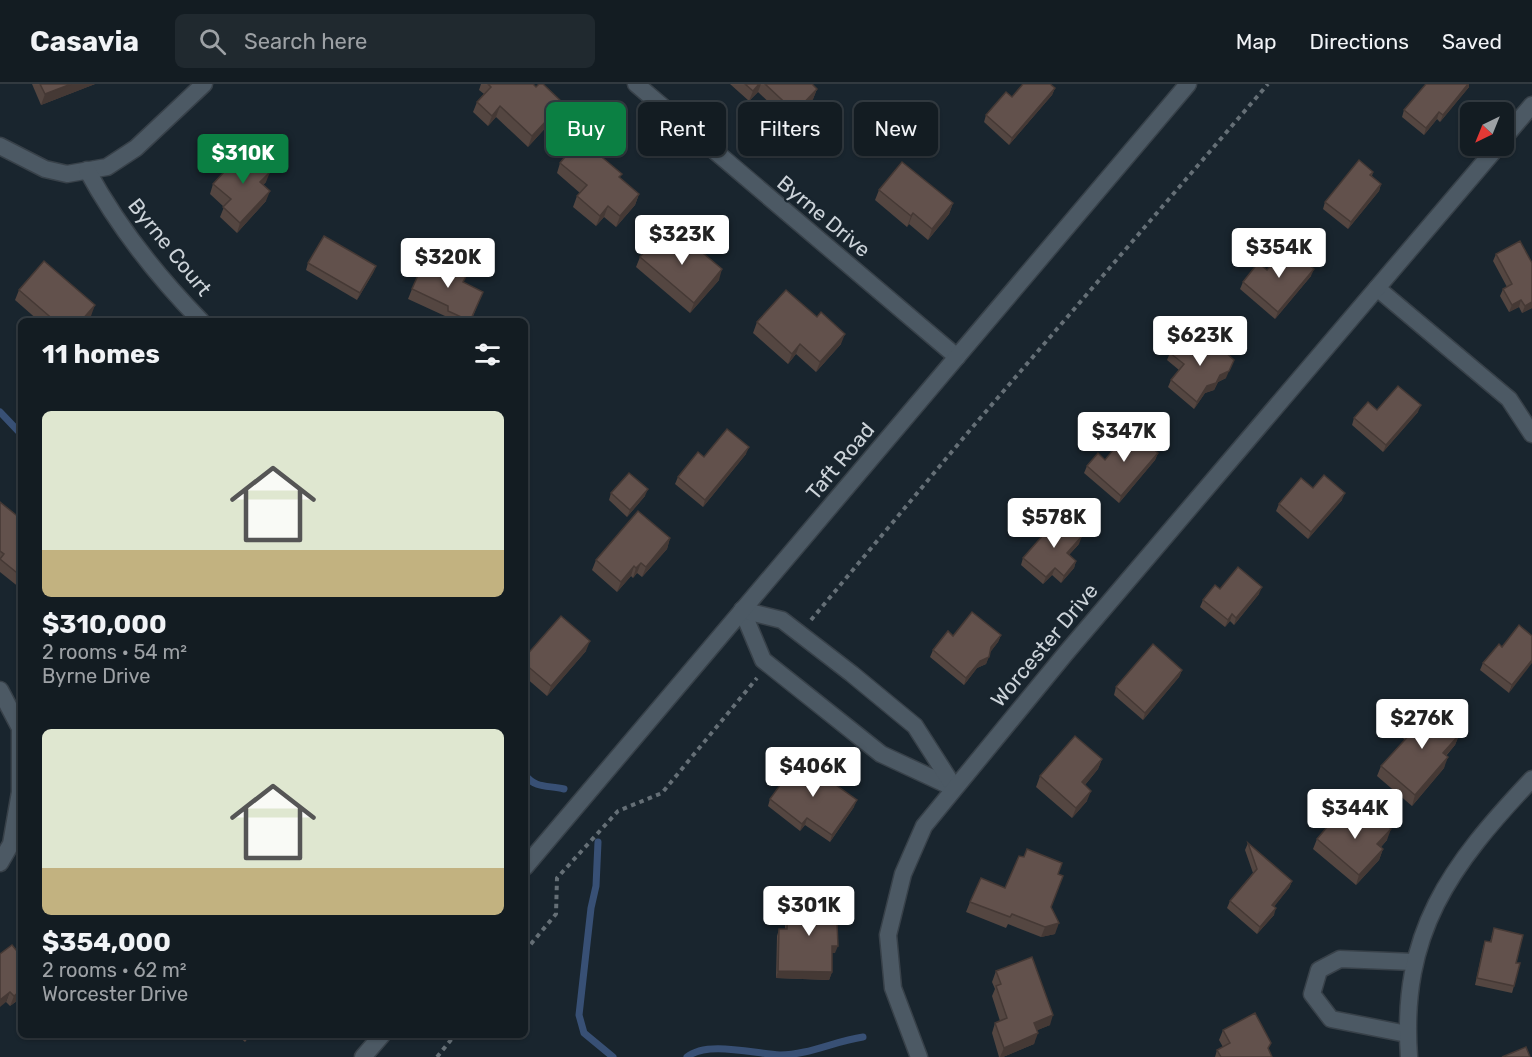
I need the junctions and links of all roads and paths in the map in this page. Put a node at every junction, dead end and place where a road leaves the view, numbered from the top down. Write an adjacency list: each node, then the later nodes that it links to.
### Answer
1 (204, 84): 9 (street)
2 (636, 84): 12 (street, Byrne Drive)
3 (1188, 84): 12 (street, Taft Road)
4 (1268, 84): 15 (path)
5 (1532, 105): 6 (street)
6 (1514, 126)
7 (0, 146): 9 (street)
8 (1489, 156): 10 (street, Worcester Drive)
9 (87, 170): 11 (street, Byrne Court)
10 (1377, 288): 13 (street); 20 (street, Worcester Drive)
11 (198, 318)
12 (957, 357): 14 (street, Taft Road)
13 (1532, 434)
14 (742, 610): 15 (street); 16 (street); 23 (street, Taft Road)
15 (800, 634): 20 (street)
16 (768, 664): 20 (street); 24 (path)
17 (0, 690): 18 (street)
18 (18, 724)
19 (1532, 779): 25 (street)
20 (954, 788): 31 (street, Worcester Drive)
21 (18, 804): 22 (street)
22 (0, 863)
23 (528, 863)
24 (528, 947)
25 (1414, 962): 26 (street); 26 (street)
26 (1407, 1034): 32 (street)
27 (379, 1038): 29 (street)
28 (453, 1038): 30 (path)
29 (363, 1057)
30 (437, 1057)
31 (919, 1057)
32 (1409, 1057)

